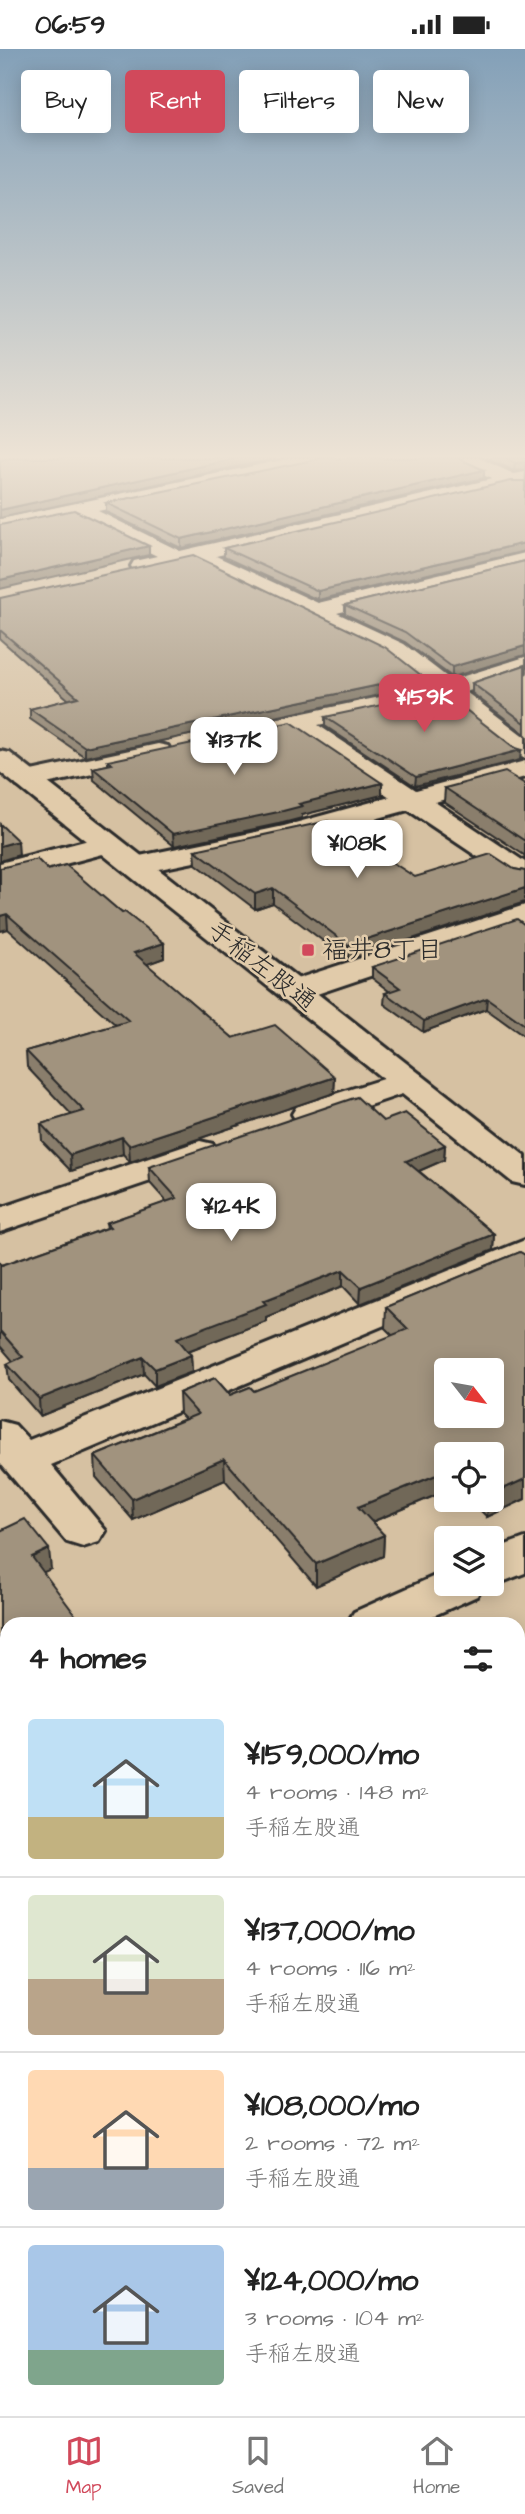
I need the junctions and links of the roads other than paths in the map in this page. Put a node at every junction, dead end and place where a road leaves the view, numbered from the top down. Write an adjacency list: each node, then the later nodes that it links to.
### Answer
1 (133, 568): 4 (street)
2 (215, 568): 5 (street)
3 (490, 568): 5 (street)
4 (127, 570)
5 (315, 611): 7 (street)
6 (525, 664): 7 (street)
7 (447, 689): 8 (street); 11 (street)
8 (295, 722): 9 (street); 15 (street)
9 (214, 740)
10 (187, 745): 14 (street)
11 (525, 750)
12 (0, 759): 14 (street, 手稲左股通)
13 (525, 769): 15 (street)
14 (27, 780): 16 (street, 手稲左股通)
15 (413, 799): 17 (street); 19 (street)
16 (108, 844): 17 (street, 手稲左股通); 18 (street)
17 (135, 865): 21 (street, 手稲左股通)
18 (0, 872)
19 (525, 875)
20 (525, 914): 21 (street)
21 (293, 991): 22 (street, 手稲左股通)
22 (408, 1081): 23 (street); 25 (street, 手稲左股通)
23 (276, 1126)
24 (237, 1140): 26 (street)
25 (525, 1174)
26 (0, 1221)
27 (525, 1252): 28 (street)
28 (11, 1448): 29 (street)
29 (83, 1531)
30 (525, 1554): 31 (street)
31 (504, 1564)
32 (434, 1596): 33 (street)
33 (387, 1617)

